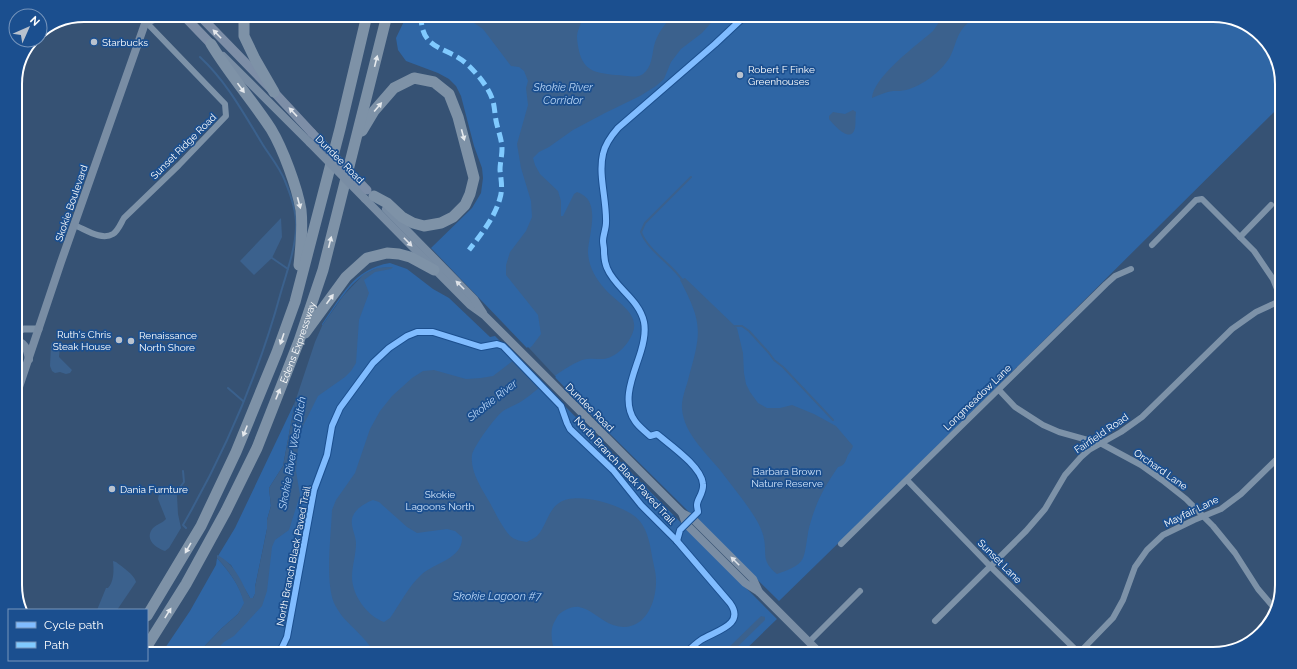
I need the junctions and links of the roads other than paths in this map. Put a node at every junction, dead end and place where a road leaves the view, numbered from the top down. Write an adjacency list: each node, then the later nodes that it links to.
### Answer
1 (146, 22): 15 (main road, Skokie Boulevard)
2 (150, 22): 15 (street, Sunset Ridge Road)
3 (189, 22): 9 (main road, Dundee Road)
4 (206, 22): 11 (main road, Dundee Road, one-way to 4)
5 (244, 22): 11 (highway)
6 (360, 22): 10 (highway)
7 (365, 22): 10 (highway, Edens Expressway)
8 (385, 22): 12 (highway, Edens Expressway, one-way to 8)
9 (211, 44): 13 (main road, Dundee Road, bridge); 21 (highway, one-way to 21)
10 (360, 44): 21 (highway, Edens Expressway)
11 (274, 92): 13 (main road, Dundee Road, one-way to 11, bridge)
12 (356, 140): 13 (highway, one-way to 13); 26 (highway, Edens Expressway, one-way to 12)
13 (369, 195): 19 (main road, Dundee Road, one-way to 19); 23 (main road, Dundee Road, one-way to 13)
14 (1271, 205): 16 (street)
15 (74, 225): 24 (main road, Skokie Boulevard)
16 (1240, 237): 17 (street); 20 (street)
17 (1152, 245)
18 (1131, 269): 30 (street, Longmeadow Lane)
19 (434, 270): 23 (main road, Dundee Road); 26 (highway, one-way to 19)
20 (1275, 284)
21 (295, 302): 39 (highway, Edens Expressway, one-way to 39)
22 (1275, 304): 31 (street, Fairfield Road)
23 (484, 315): 41 (main road, Dundee Road)
24 (39, 329): 25 (street); 28 (main road, Skokie Boulevard)
25 (22, 330)
26 (299, 341): 42 (highway, Edens Expressway, one-way to 26)
27 (22, 344): 28 (main road)
28 (29, 359): 29 (main road, Skokie Boulevard)
29 (22, 379)
30 (999, 390): 31 (street, Orchard Lane); 33 (street, Longmeadow Lane)
31 (1102, 444): 34 (street, Orchard Lane); 36 (street, Fairfield Road)
32 (1275, 461): 34 (street, Mayfair Lane)
33 (907, 480): 35 (street, Longmeadow Lane); 36 (street, Sunset Lane)
34 (1204, 516): 38 (street, Orchard Lane); 45 (street, Mayfair Lane)
35 (841, 544)
36 (990, 566): 40 (street, Fairfield Road); 44 (street, Sunset Lane)
37 (860, 591): 41 (street)
38 (1272, 605)
39 (148, 614)
40 (935, 621)
41 (809, 642): 43 (main road, Dundee Road)
42 (148, 644)
43 (814, 647)
44 (1073, 647)
45 (1086, 647)

